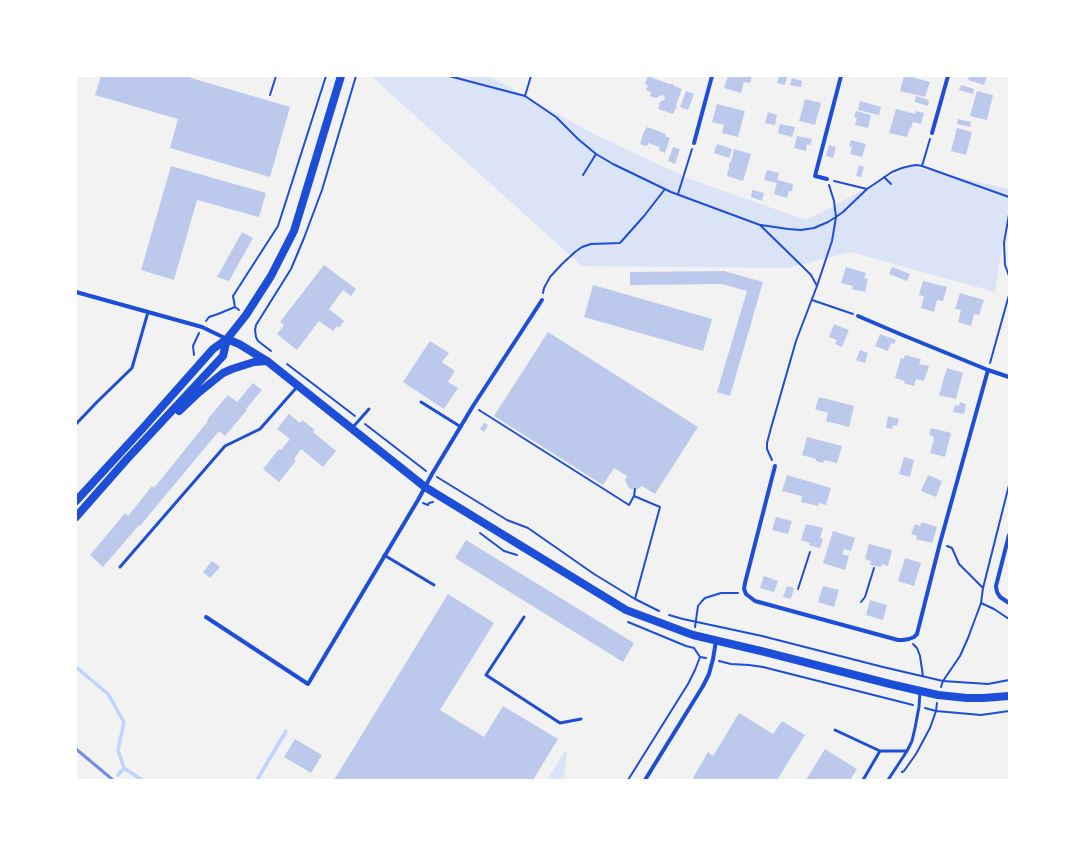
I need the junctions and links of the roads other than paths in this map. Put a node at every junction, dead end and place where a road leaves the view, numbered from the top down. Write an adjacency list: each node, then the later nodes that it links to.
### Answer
1 (341, 76): 12 (main road)
2 (712, 76): 6 (street)
3 (841, 76): 7 (street)
4 (948, 76): 5 (street)
5 (932, 133)
6 (694, 143)
7 (827, 179)
8 (76, 292): 10 (street)
9 (542, 300): 20 (street)
10 (148, 312): 12 (street); 19 (lane)
11 (858, 316): 14 (street)
12 (227, 339): 13 (main road); 22 (main road); 25 (main road)
13 (267, 361): 16 (main road); 22 (main road)
14 (988, 370): 15 (street); 23 (street)
15 (1009, 377)
16 (298, 386): 21 (main road); 29 (lane)
17 (421, 402): 20 (lane)
18 (368, 409): 21 (lane)
19 (76, 424)
20 (460, 427): 24 (street)
21 (352, 428): 24 (main road)
22 (127, 459): 26 (main road)
23 (775, 466)
24 (425, 488): 28 (street); 34 (main road)
25 (76, 501)
26 (76, 517)
27 (1009, 535): 31 (street)
28 (384, 555): 30 (lane); 32 (street)
29 (120, 567)
30 (434, 585)
31 (1009, 603)
32 (206, 617)
33 (524, 617): 37 (lane)
34 (716, 641): 35 (main road); 41 (street)
35 (920, 691): 36 (main road); 40 (lane)
36 (1009, 696)
37 (581, 718)
38 (835, 730): 39 (lane)
39 (880, 751): 40 (lane); 42 (lane)
40 (907, 751): 43 (lane)
41 (645, 780)
42 (863, 780)
43 (888, 780)

